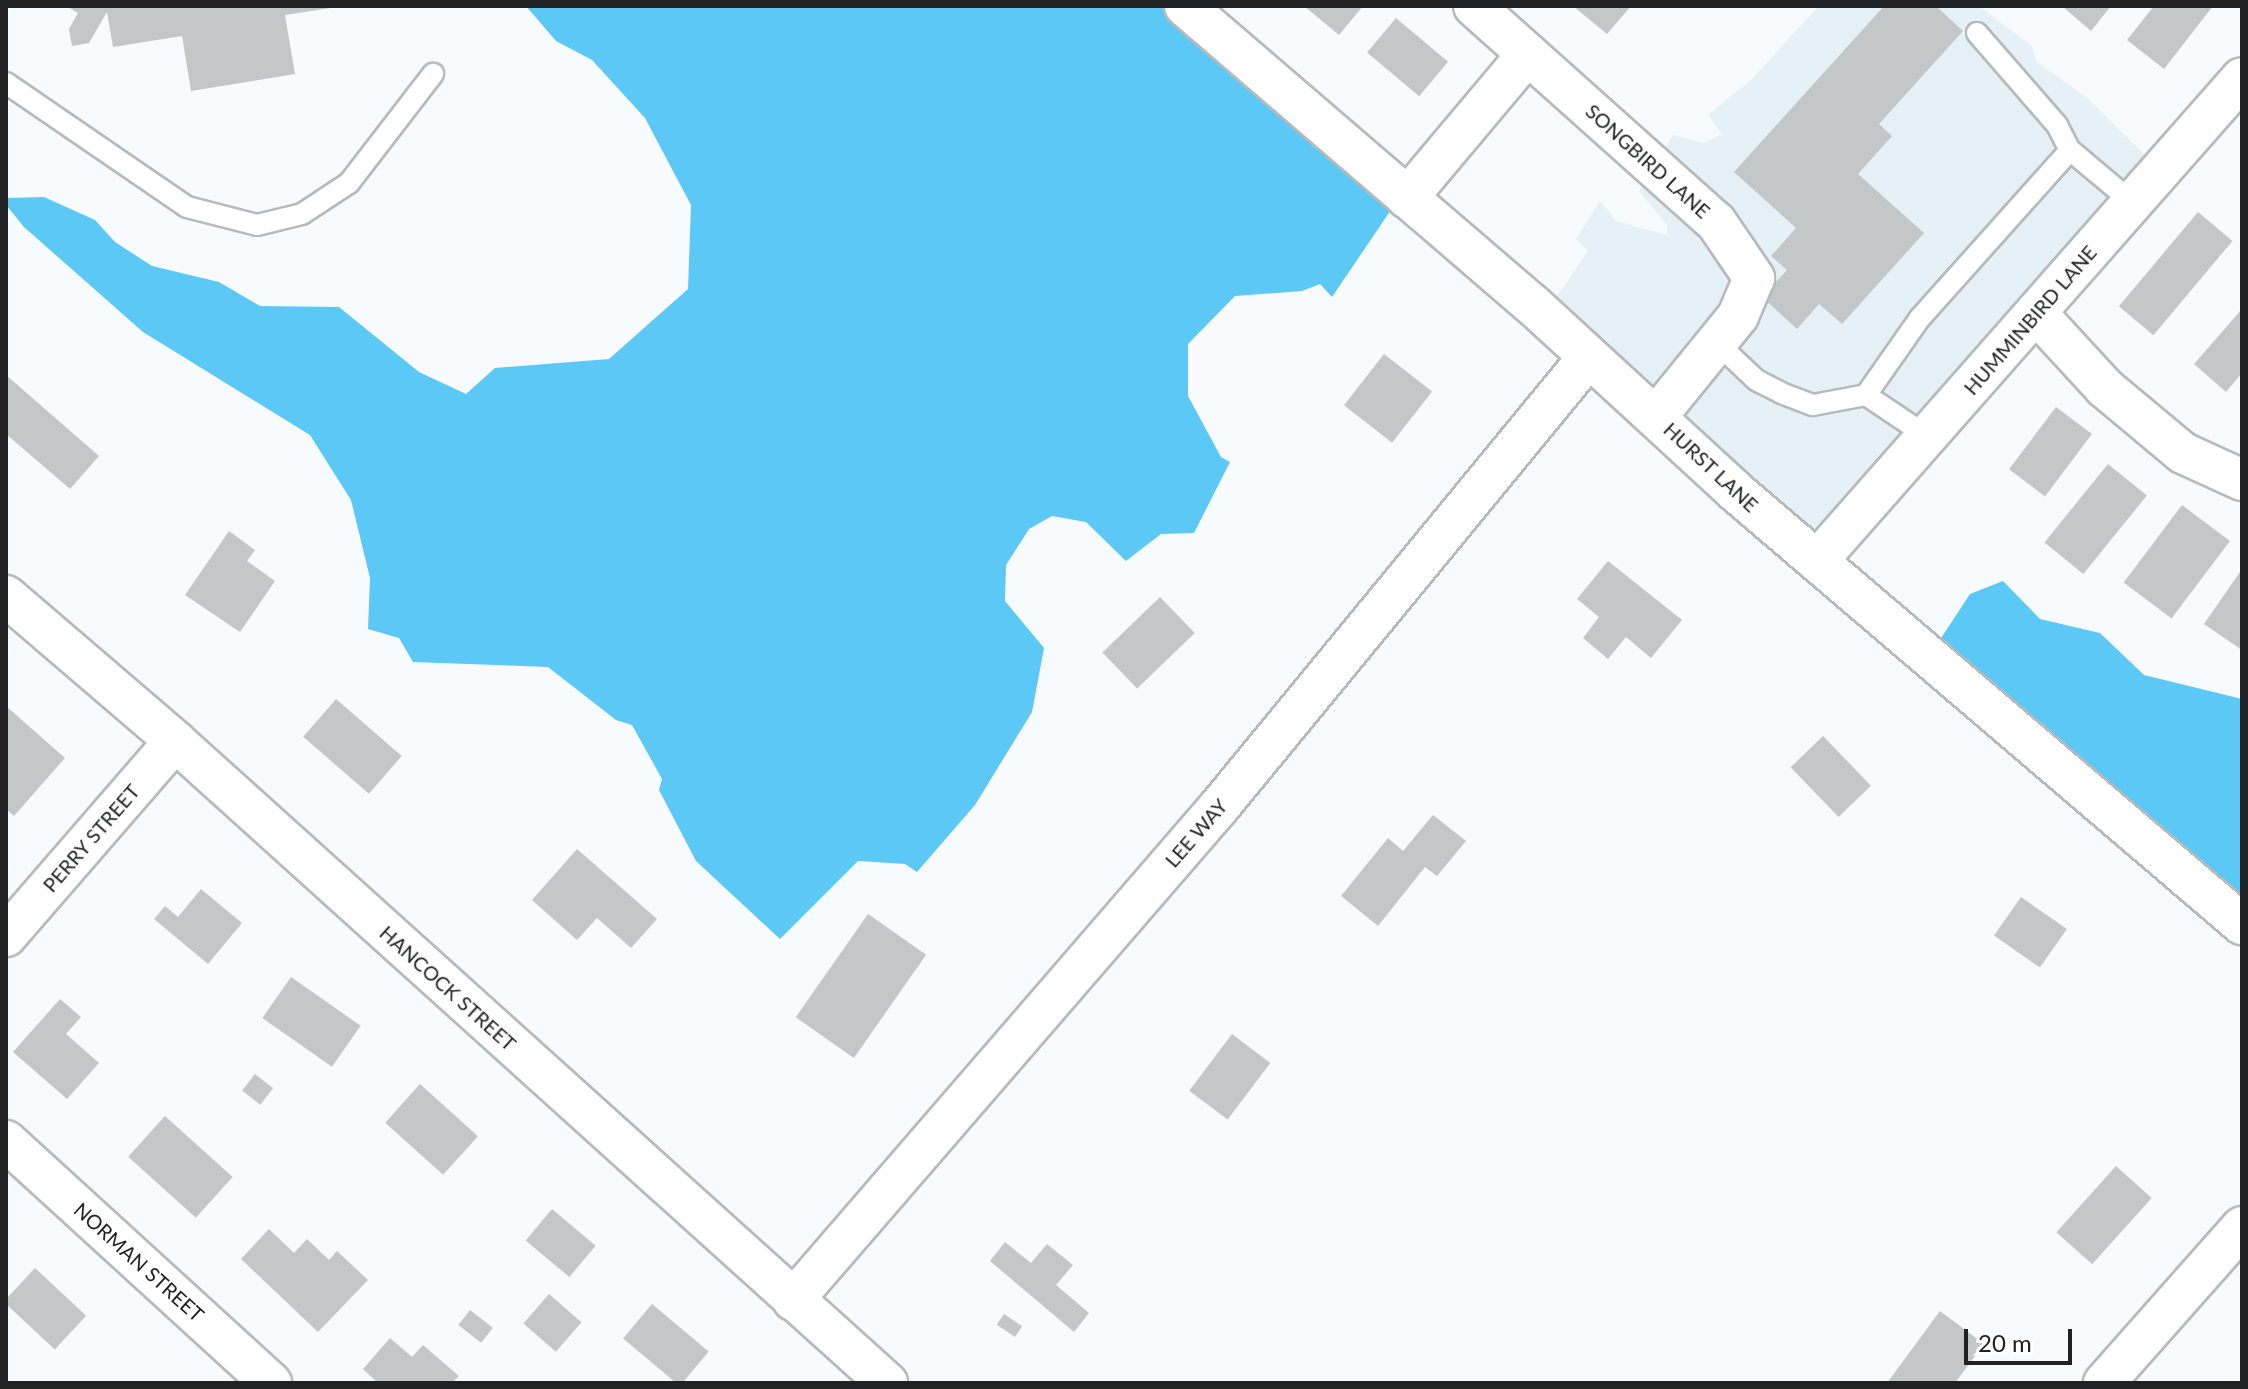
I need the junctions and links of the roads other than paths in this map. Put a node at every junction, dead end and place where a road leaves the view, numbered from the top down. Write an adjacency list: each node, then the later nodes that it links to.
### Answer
1 (1185, 6): 9 (street, HURST LANE)
2 (1474, 6): 4 (street, SONGBIRD LANE)
3 (1977, 33): 8 (lane)
4 (1528, 54): 9 (street); 12 (street, SONGBIRD LANE)
5 (433, 74): 7 (lane)
6 (2242, 78): 10 (street, HUMMINBIRD LANE)
7 (6, 83)
8 (2070, 150): 10 (lane); 14 (lane)
9 (1407, 198): 13 (street, HURST LANE)
10 (2132, 202): 11 (street, HUMMINBIRD LANE)
11 (2036, 313): 16 (street, HUMMINBIRD LANE); 17 (street)
12 (1716, 342): 14 (lane); 15 (street, SONGBIRD LANE)
13 (1588, 358): 15 (street, HURST LANE); 25 (street, LEE WAY)
14 (1866, 395): 16 (lane)
15 (1656, 417): 18 (street, HURST LANE)
16 (1930, 438): 18 (street, HUMMINBIRD LANE)
17 (2242, 480)
18 (1817, 561): 21 (street, HURST LANE)
19 (6, 596): 20 (street, HANCOCK STREET)
20 (175, 741): 22 (street, PERRY STREET); 25 (street, HANCOCK STREET)
21 (2242, 924)
22 (6, 936)
23 (6, 1141): 26 (street, NORMAN STREET)
24 (2242, 1227): 28 (street)
25 (793, 1300): 27 (street, HANCOCK STREET)
26 (271, 1383)
27 (887, 1383)
28 (2104, 1383)

